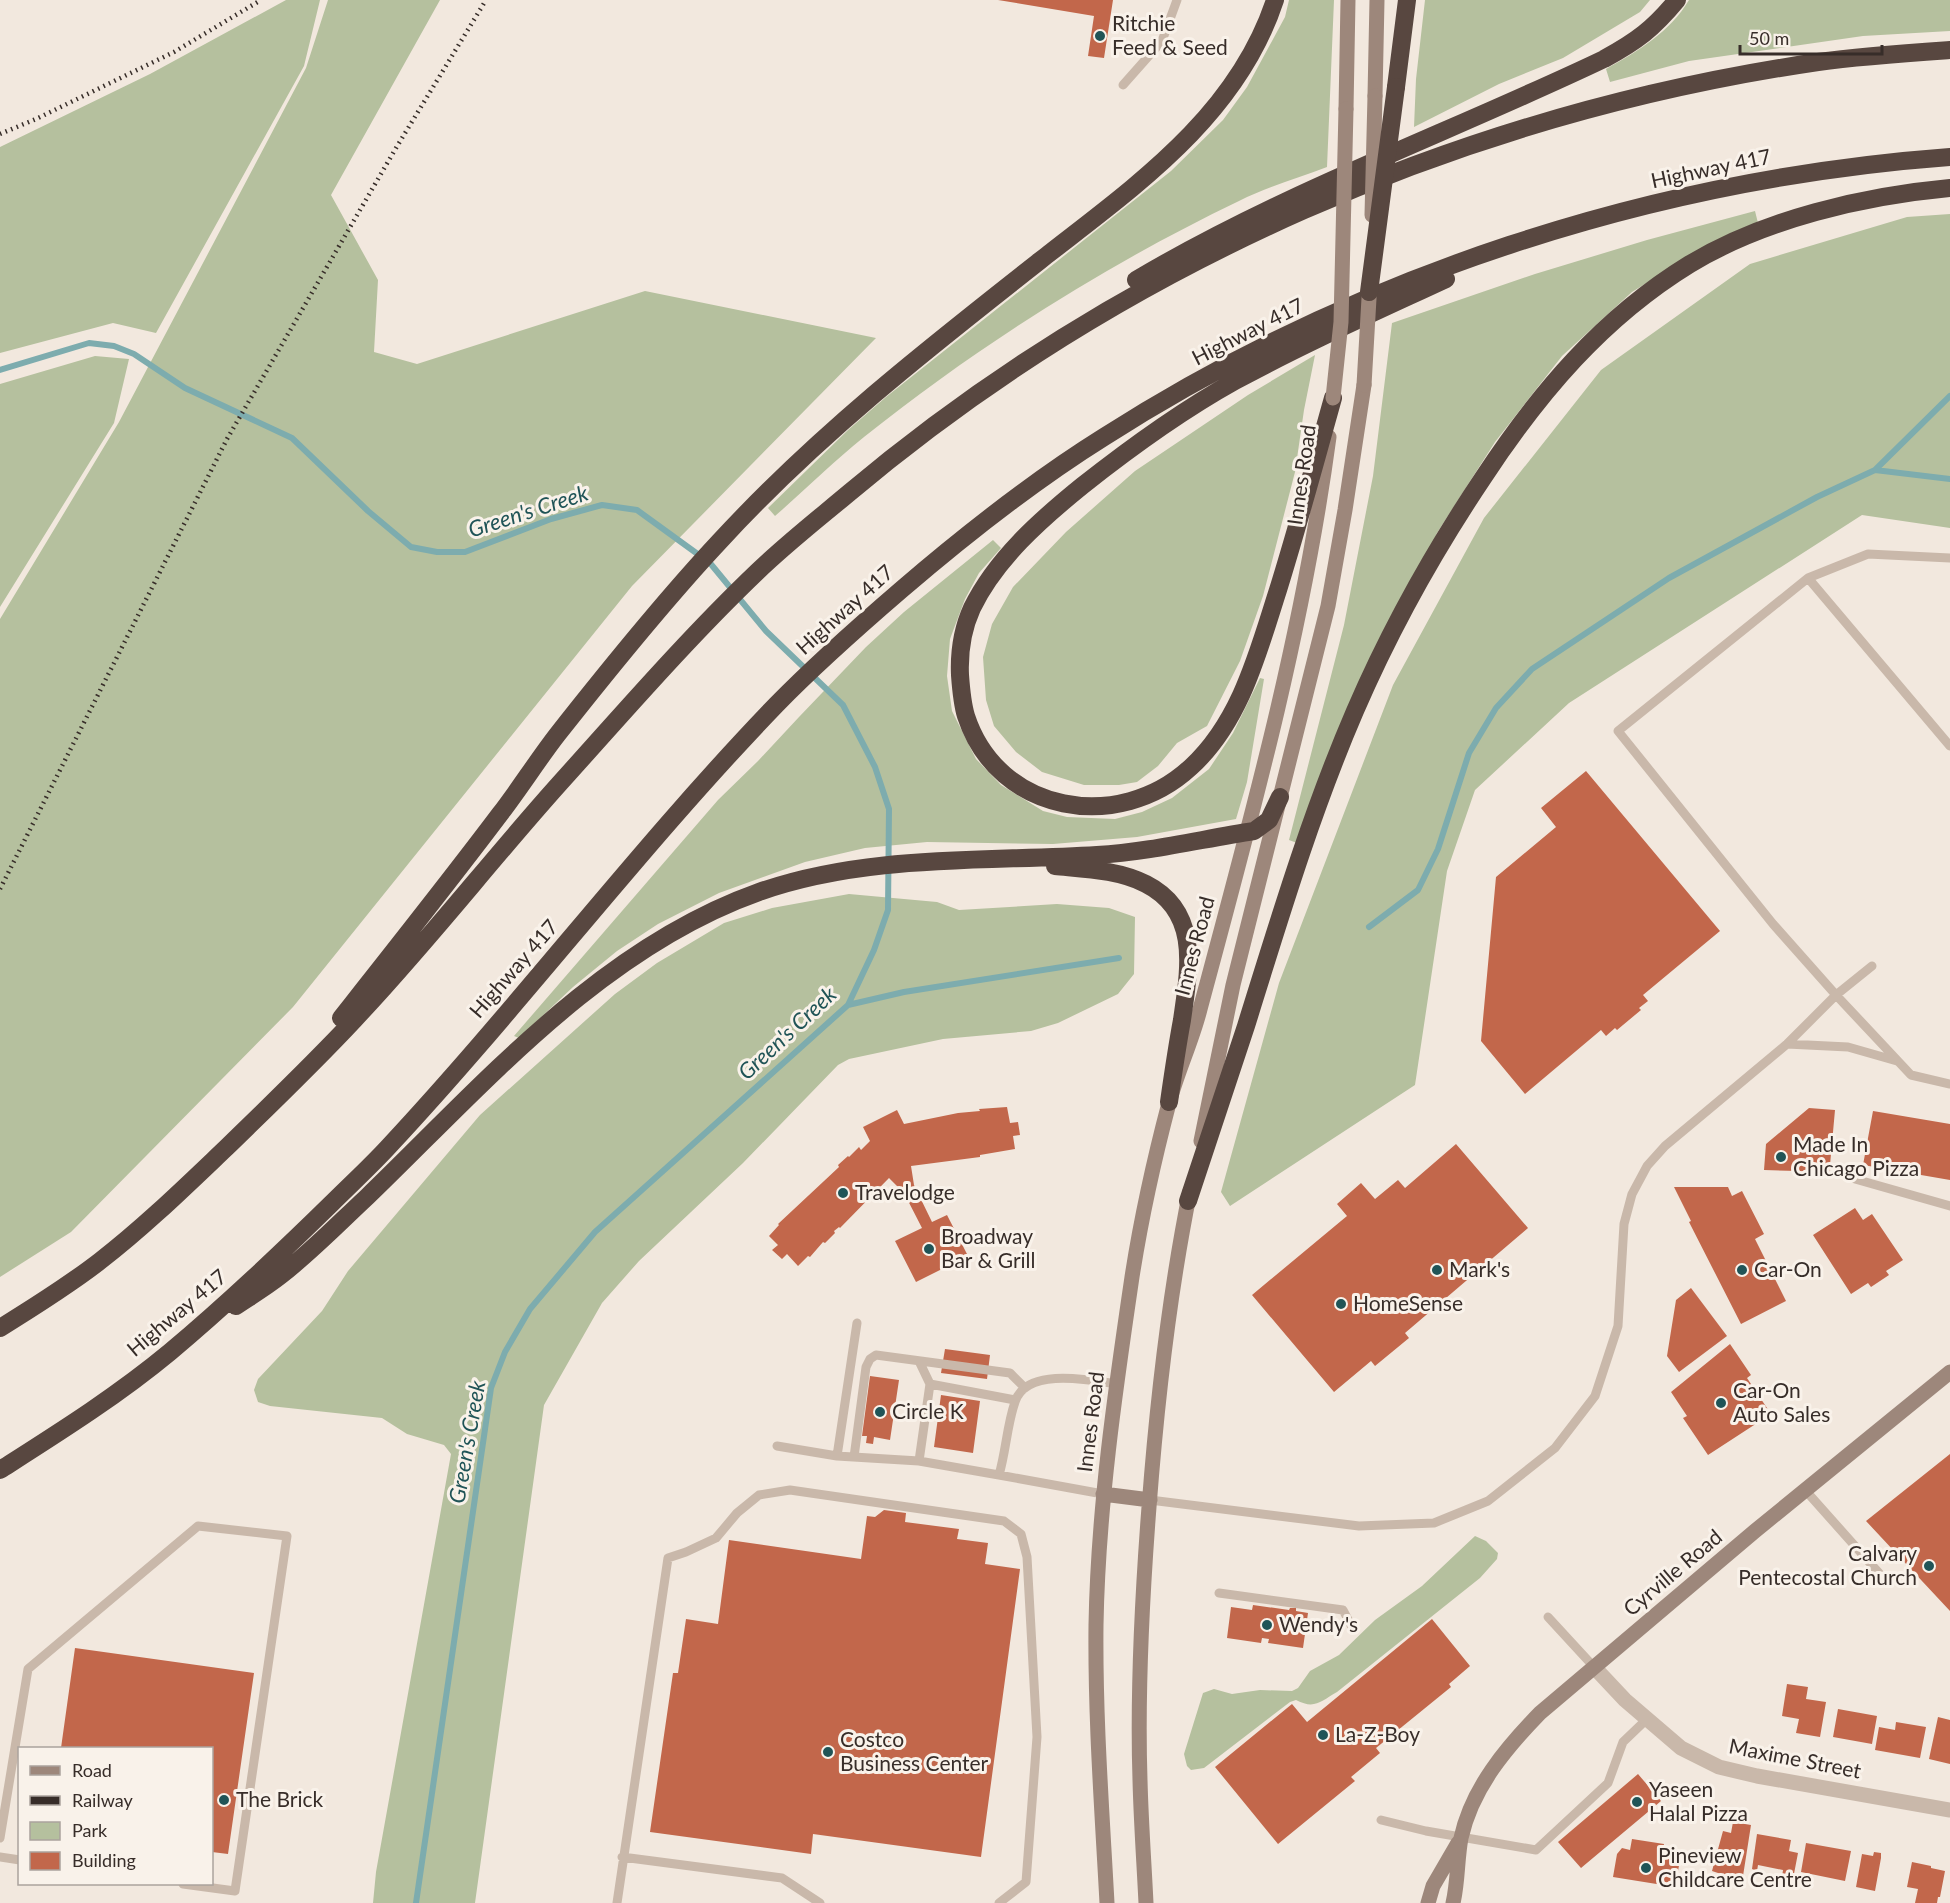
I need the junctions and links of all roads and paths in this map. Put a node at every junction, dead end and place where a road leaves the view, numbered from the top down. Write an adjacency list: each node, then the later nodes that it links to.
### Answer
1 (1177, 0): 8 (lane)
2 (1275, 0): 26 (highway)
3 (1348, 0): 14 (main road, Innes Road, bridge)
4 (1377, 0): 12 (main road, bridge)
5 (1407, 0): 12 (highway, bridge)
6 (1677, 0): 13 (highway)
7 (1950, 50): 13 (highway)
8 (1123, 85)
9 (1950, 157): 11 (highway, Highway 417)
10 (1950, 188): 29 (highway)
11 (1542, 234): 14 (highway); 33 (highway, Highway 417)
12 (1369, 292): 18 (main road, bridge)
13 (994, 383): 26 (highway)
14 (1333, 398): 19 (main road, Innes Road)
15 (1950, 558): 16 (lane)
16 (1808, 578): 17 (lane); 22 (lane)
17 (1950, 746)
18 (1280, 797): 19 (highway); 29 (main road)
19 (1246, 832): 20 (highway); 27 (main road, Innes Road)
20 (997, 859): 27 (highway); 33 (highway)
21 (1872, 966): 22 (lane)
22 (1836, 995): 23 (lane); 24 (lane)
23 (1787, 1044): 24 (lane); 48 (lane)
24 (1899, 1062): 25 (lane)
25 (1950, 1084)
26 (274, 1102): 32 (highway)
27 (1169, 1102): 37 (main road, Innes Road)
28 (1855, 1179): 30 (lane)
29 (1188, 1201): 48 (main road)
30 (1950, 1206)
31 (857, 1323): 41 (lane)
32 (0, 1328)
33 (168, 1353): 44 (highway, Highway 417)
34 (920, 1361): 36 (lane); 38 (lane); 42 (lane)
35 (1950, 1372): 46 (main road, Cyrville Road)
36 (930, 1384): 39 (lane); 43 (lane)
37 (1117, 1384): 38 (lane); 47 (main road, Innes Road)
38 (1025, 1388): 39 (lane)
39 (1015, 1400): 45 (lane)
40 (777, 1446): 41 (lane)
41 (837, 1456): 42 (lane)
42 (854, 1457): 43 (lane)
43 (919, 1461): 45 (lane)
44 (0, 1470)
45 (999, 1474): 47 (lane)
46 (1806, 1491): 49 (lane); 53 (main road, Cyrville Road)
47 (1103, 1494): 48 (main road); 66 (main road, Innes Road)
48 (1150, 1500): 67 (main road)
49 (1887, 1582)
50 (1219, 1593): 52 (lane)
51 (1548, 1617): 53 (lane)
52 (1352, 1627)
53 (1594, 1667): 54 (street, Maxime Street); 58 (main road, Cyrville Road)
54 (1647, 1719): 55 (street, Maxime Street); 58 (lane)
55 (1950, 1809)
56 (1381, 1820): 58 (lane)
57 (0, 1838): 62 (lane)
58 (1461, 1838): 68 (main road, Cyrville Road); 69 (main road, Cyrville Road)
59 (0, 1857): 61 (lane)
60 (622, 1857): 63 (lane); 64 (lane); 65 (lane)
61 (18, 1860)
62 (191, 1885)
63 (617, 1903)
64 (820, 1903)
65 (999, 1903)
66 (1107, 1903)
67 (1146, 1903)
68 (1428, 1903)
69 (1453, 1903)

